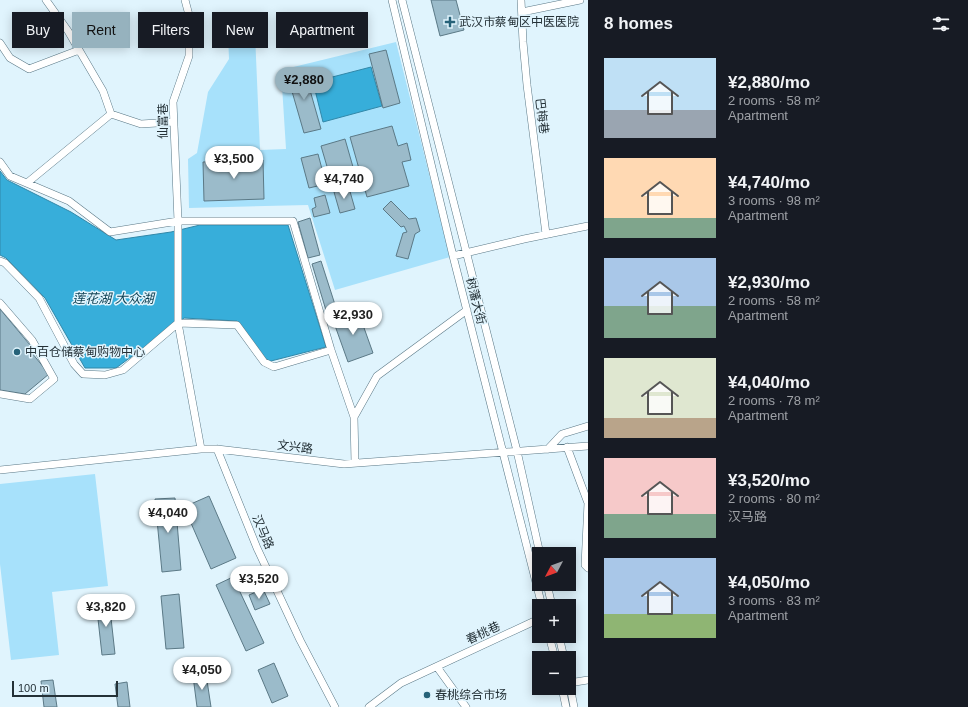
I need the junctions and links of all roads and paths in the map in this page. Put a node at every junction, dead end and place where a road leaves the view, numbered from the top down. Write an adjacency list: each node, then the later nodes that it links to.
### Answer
1 (46, 0): 9 (street)
2 (185, 0): 11 (street, 仙富巷)
3 (392, 0): 18 (street, 树藩大街)
4 (402, 0): 17 (street, 树藩大街)
5 (521, 0): 7 (street, 巴梅巷)
6 (580, 0): 7 (street)
7 (522, 12): 16 (street, 巴梅巷)
8 (0, 43): 9 (street)
9 (79, 50): 10 (street)
10 (110, 114): 11 (street); 13 (street)
11 (173, 122): 14 (street, 仙富巷)
12 (0, 162): 13 (street)
13 (27, 183): 14 (street)
14 (178, 221): 22 (street, 仙富巷); 23 (street)
15 (588, 226): 16 (street)
16 (546, 234): 17 (street)
17 (467, 252): 18 (street); 32 (street, 树藩大街)
18 (453, 256): 21 (street, 树藩大街)
19 (0, 261): 22 (street)
20 (0, 303): 24 (street)
21 (467, 310): 25 (street); 33 (street, 树藩大街)
22 (178, 322): 23 (street); 29 (street, 仙富巷)
23 (331, 350): 25 (street)
24 (0, 394)
25 (354, 417): 34 (street)
26 (588, 426): 31 (street)
27 (588, 446): 28 (street, 文兴路)
28 (567, 447): 31 (street, 文兴路); 37 (street)
29 (201, 449): 30 (street, 文兴路); 35 (street, 文兴路)
30 (217, 449): 34 (street, 文兴路); 45 (street, 汉马路)
31 (548, 449): 32 (street, 文兴路)
32 (517, 451): 33 (street, 文兴路); 36 (street, 树藩大街)
33 (504, 452): 34 (street, 文兴路); 38 (street, 树藩大街)
34 (355, 463)
35 (0, 470)
36 (538, 547)
37 (588, 568)
38 (540, 599)
39 (532, 622): 40 (street, 春桃巷)
40 (437, 667): 46 (street, 春桃巷); 47 (street)
41 (588, 680): 42 (street)
42 (576, 682)
43 (563, 695): 48 (street)
44 (572, 695): 49 (street)
45 (335, 707)
46 (369, 707)
47 (466, 707)
48 (566, 707)
49 (574, 707)

